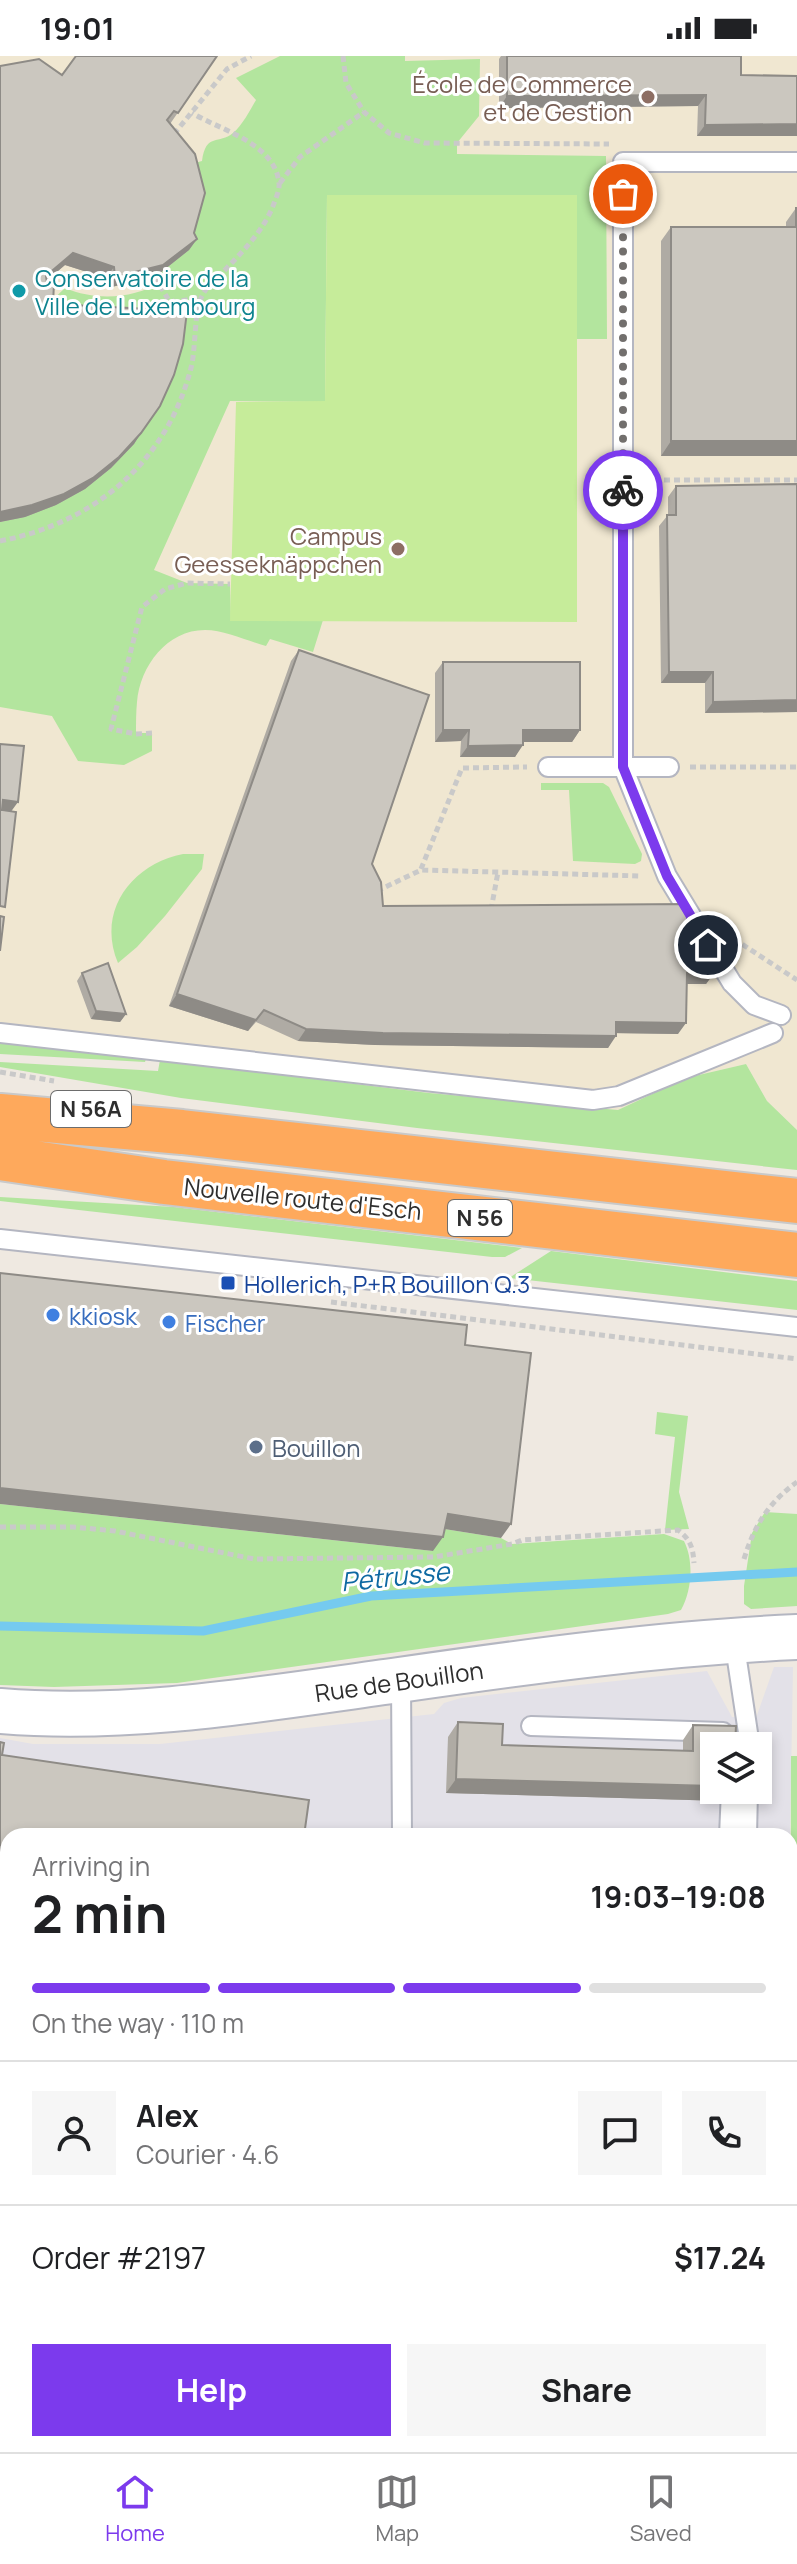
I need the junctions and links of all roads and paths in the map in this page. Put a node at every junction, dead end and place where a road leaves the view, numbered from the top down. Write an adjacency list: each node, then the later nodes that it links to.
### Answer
1 (251, 56): 4 (path)
2 (343, 56): 3 (path)
3 (364, 112): 6 (path); 8 (path)
4 (192, 113): 5 (path); 8 (path)
5 (171, 136)
6 (623, 162): 7 (lane); 11 (lane)
7 (797, 162)
8 (279, 184): 10 (path)
9 (155, 277): 10 (path)
10 (201, 297): 13 (path)
11 (623, 480): 12 (path); 17 (lane)
12 (797, 480)
13 (0, 541)
14 (230, 584): 15 (path)
15 (152, 733)
16 (548, 767): 17 (lane); 20 (path)
17 (623, 767): 18 (lane); 22 (lane)
18 (669, 767): 19 (path)
19 (797, 767)
20 (421, 870): 21 (path); 23 (path)
21 (498, 872): 22 (path); 24 (path)
22 (667, 876): 27 (lane)
23 (373, 894)
24 (490, 917)
25 (730, 936): 26 (path)
26 (797, 980)
27 (781, 1015)
28 (0, 1033): 29 (lane)
29 (773, 1033)
30 (0, 1087): 32 (highway, N 56A)
31 (0, 1116): 32 (highway, N 56)
32 (182, 1132): 36 (highway, N 56)
33 (0, 1158): 34 (highway, Nouvelle route d'Esch / N 56)
34 (164, 1182): 35 (highway, N 56); 38 (highway, Nouvelle route d'Esch / N 56)
35 (0, 1185)
36 (797, 1201)
37 (0, 1239): 40 (lane)
38 (797, 1255)
39 (325, 1301): 41 (path)
40 (797, 1327)
41 (797, 1359)
42 (797, 1482): 44 (path)
43 (0, 1527): 45 (path)
44 (744, 1559)
45 (694, 1563)
46 (797, 1637): 47 (street, Rue de Bouillon)
47 (734, 1640): 48 (street, Rue de Bouillon); 52 (lane)
48 (401, 1680): 49 (street, Rue de Bouillon); 55 (lane)
49 (0, 1711)
50 (531, 1726): 51 (lane)
51 (723, 1732)
52 (748, 1732)
53 (730, 1804): 56 (lane)
54 (748, 1804): 57 (lane)
55 (402, 1828)
56 (729, 1828)
57 (747, 1828)

